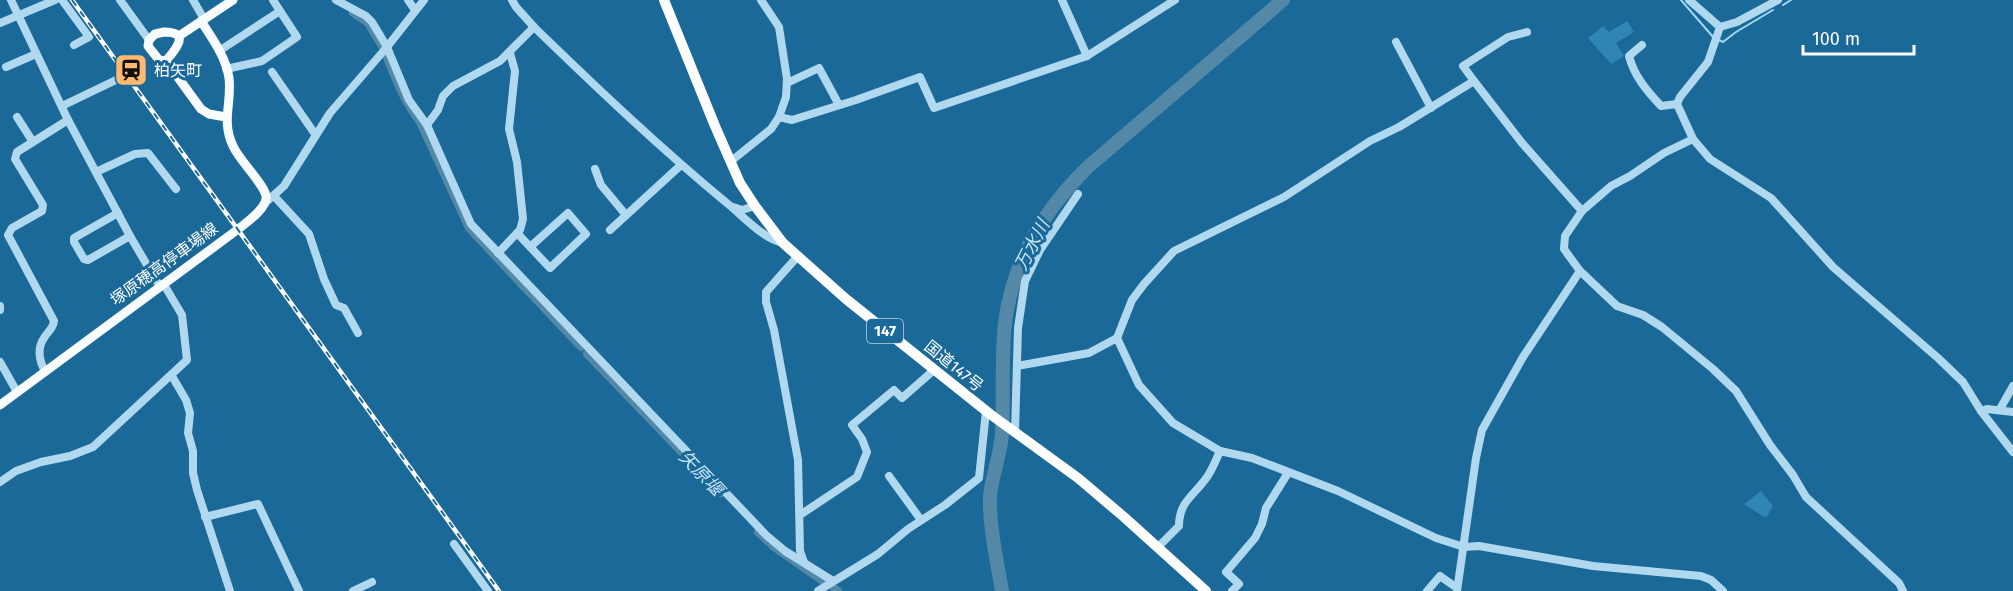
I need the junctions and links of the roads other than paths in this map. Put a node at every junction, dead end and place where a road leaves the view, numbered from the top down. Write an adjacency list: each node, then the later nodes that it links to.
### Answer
1 (11, 0): 20 (street)
2 (55, 0): 20 (street)
3 (62, 0): 29 (street)
4 (120, 0): 27 (street)
5 (193, 0): 21 (street)
6 (233, 0): 21 (main road)
7 (273, 0): 19 (street)
8 (336, 0): 31 (street)
9 (408, 0): 18 (street)
10 (424, 0): 18 (street)
11 (512, 0): 23 (street)
12 (664, 0): 55 (highway, 国道147号 / 147)
13 (761, 0): 42 (street)
14 (1062, 0): 35 (street)
15 (1175, 0): 35 (street)
16 (1689, 0): 24 (street)
17 (1778, 0): 24 (street)
18 (415, 10): 31 (street)
19 (280, 11): 32 (street); 38 (street)
20 (17, 15): 22 (street); 34 (street)
21 (202, 20): 26 (main road); 32 (main road)
22 (0, 23)
23 (534, 27): 33 (street); 56 (street)
24 (1718, 31): 43 (street)
25 (1527, 32): 41 (street)
26 (179, 36): 27 (main road); 36 (main road)
27 (148, 40): 36 (main road)
28 (1396, 42): 46 (street)
29 (74, 45)
30 (1642, 45): 43 (street)
31 (387, 47): 51 (street); 52 (street)
32 (219, 51): 38 (main road)
33 (510, 53): 51 (street); 69 (street)
34 (36, 54): 37 (street); 45 (street)
35 (1087, 56): 44 (street)
36 (166, 61): 48 (main road)
37 (6, 67)
38 (226, 69): 48 (main road)
39 (272, 72): 52 (street)
40 (116, 80): 45 (street)
41 (1474, 81): 46 (street); 65 (street)
42 (787, 83): 44 (street); 49 (street)
43 (1677, 104): 53 (street)
44 (839, 105): 49 (street)
45 (62, 106): 50 (street)
46 (1431, 108): 78 (street)
47 (17, 117): 54 (street)
48 (226, 117): 62 (main road)
49 (779, 117): 55 (street)
50 (68, 120): 54 (street); 58 (street)
51 (427, 125): 73 (street)
52 (315, 134): 61 (street)
53 (1693, 139): 65 (street); 88 (street)
54 (33, 142): 82 (street)
55 (730, 162): 63 (highway, 国道147号 / 147)
56 (681, 165): 64 (street); 67 (street)
57 (595, 170): 67 (street)
58 (96, 172): 59 (street); 66 (street)
59 (176, 189)
60 (1078, 194): 80 (street)
61 (274, 196): 62 (street); 77 (street)
62 (265, 203): 76 (main road, 塚原穂高停車場線)
63 (754, 206): 64 (street); 71 (highway, 国道147号 / 147)
64 (732, 207): 71 (street)
65 (1582, 211): 75 (street)
66 (118, 213): 70 (street); 70 (street)
67 (626, 215): 68 (street)
68 (610, 230)
69 (517, 233): 72 (street); 73 (street)
70 (130, 236): 76 (street)
71 (783, 243): 74 (highway, 国道147号 / 147)
72 (530, 247): 72 (street)
73 (498, 253): 103 (street)
74 (797, 257): 81 (highway, 国道147号 / 147); 97 (street)
75 (1580, 271): 102 (street); 116 (street)
76 (161, 284): 82 (main road, 塚原穂高停車場線); 83 (street)
77 (358, 333)
78 (1117, 338): 80 (street); 92 (street)
79 (0, 362): 85 (street)
80 (1017, 366): 91 (street)
81 (934, 370): 90 (highway, 国道147号 / 147); 97 (street)
82 (45, 371): 85 (main road, 塚原穂高停車場線)
83 (172, 376): 96 (street); 98 (street)
84 (2013, 386): 87 (street)
85 (17, 392): 86 (main road, 塚原穂高停車場線)
86 (0, 405)
87 (2000, 409): 88 (street); 89 (street)
88 (1981, 411): 93 (street)
89 (2013, 412)
90 (988, 413): 91 (highway, 国道147号 / 147); 99 (street)
91 (1013, 431): 101 (highway, 国道147号 / 147)
92 (1220, 451): 94 (street); 101 (street)
93 (2013, 452)
94 (1288, 473): 102 (street); 113 (street)
95 (889, 476): 99 (street)
96 (0, 482)
97 (800, 515): 103 (street)
98 (205, 517): 107 (street); 108 (street)
99 (921, 520): 104 (street)
100 (454, 544): 110 (street)
101 (1158, 547): 112 (highway, 国道147号 / 147)
102 (1464, 547): 106 (street); 115 (street)
103 (804, 562): 104 (street)
104 (833, 581): 111 (street)
105 (372, 582): 109 (street)
106 (1457, 590): 114 (street)
107 (230, 591)
108 (299, 591)
109 (353, 591)
110 (488, 591)
111 (818, 591)
112 (1206, 591)
113 (1232, 591)
114 (1427, 591)
115 (1723, 591)
116 (1903, 591)

